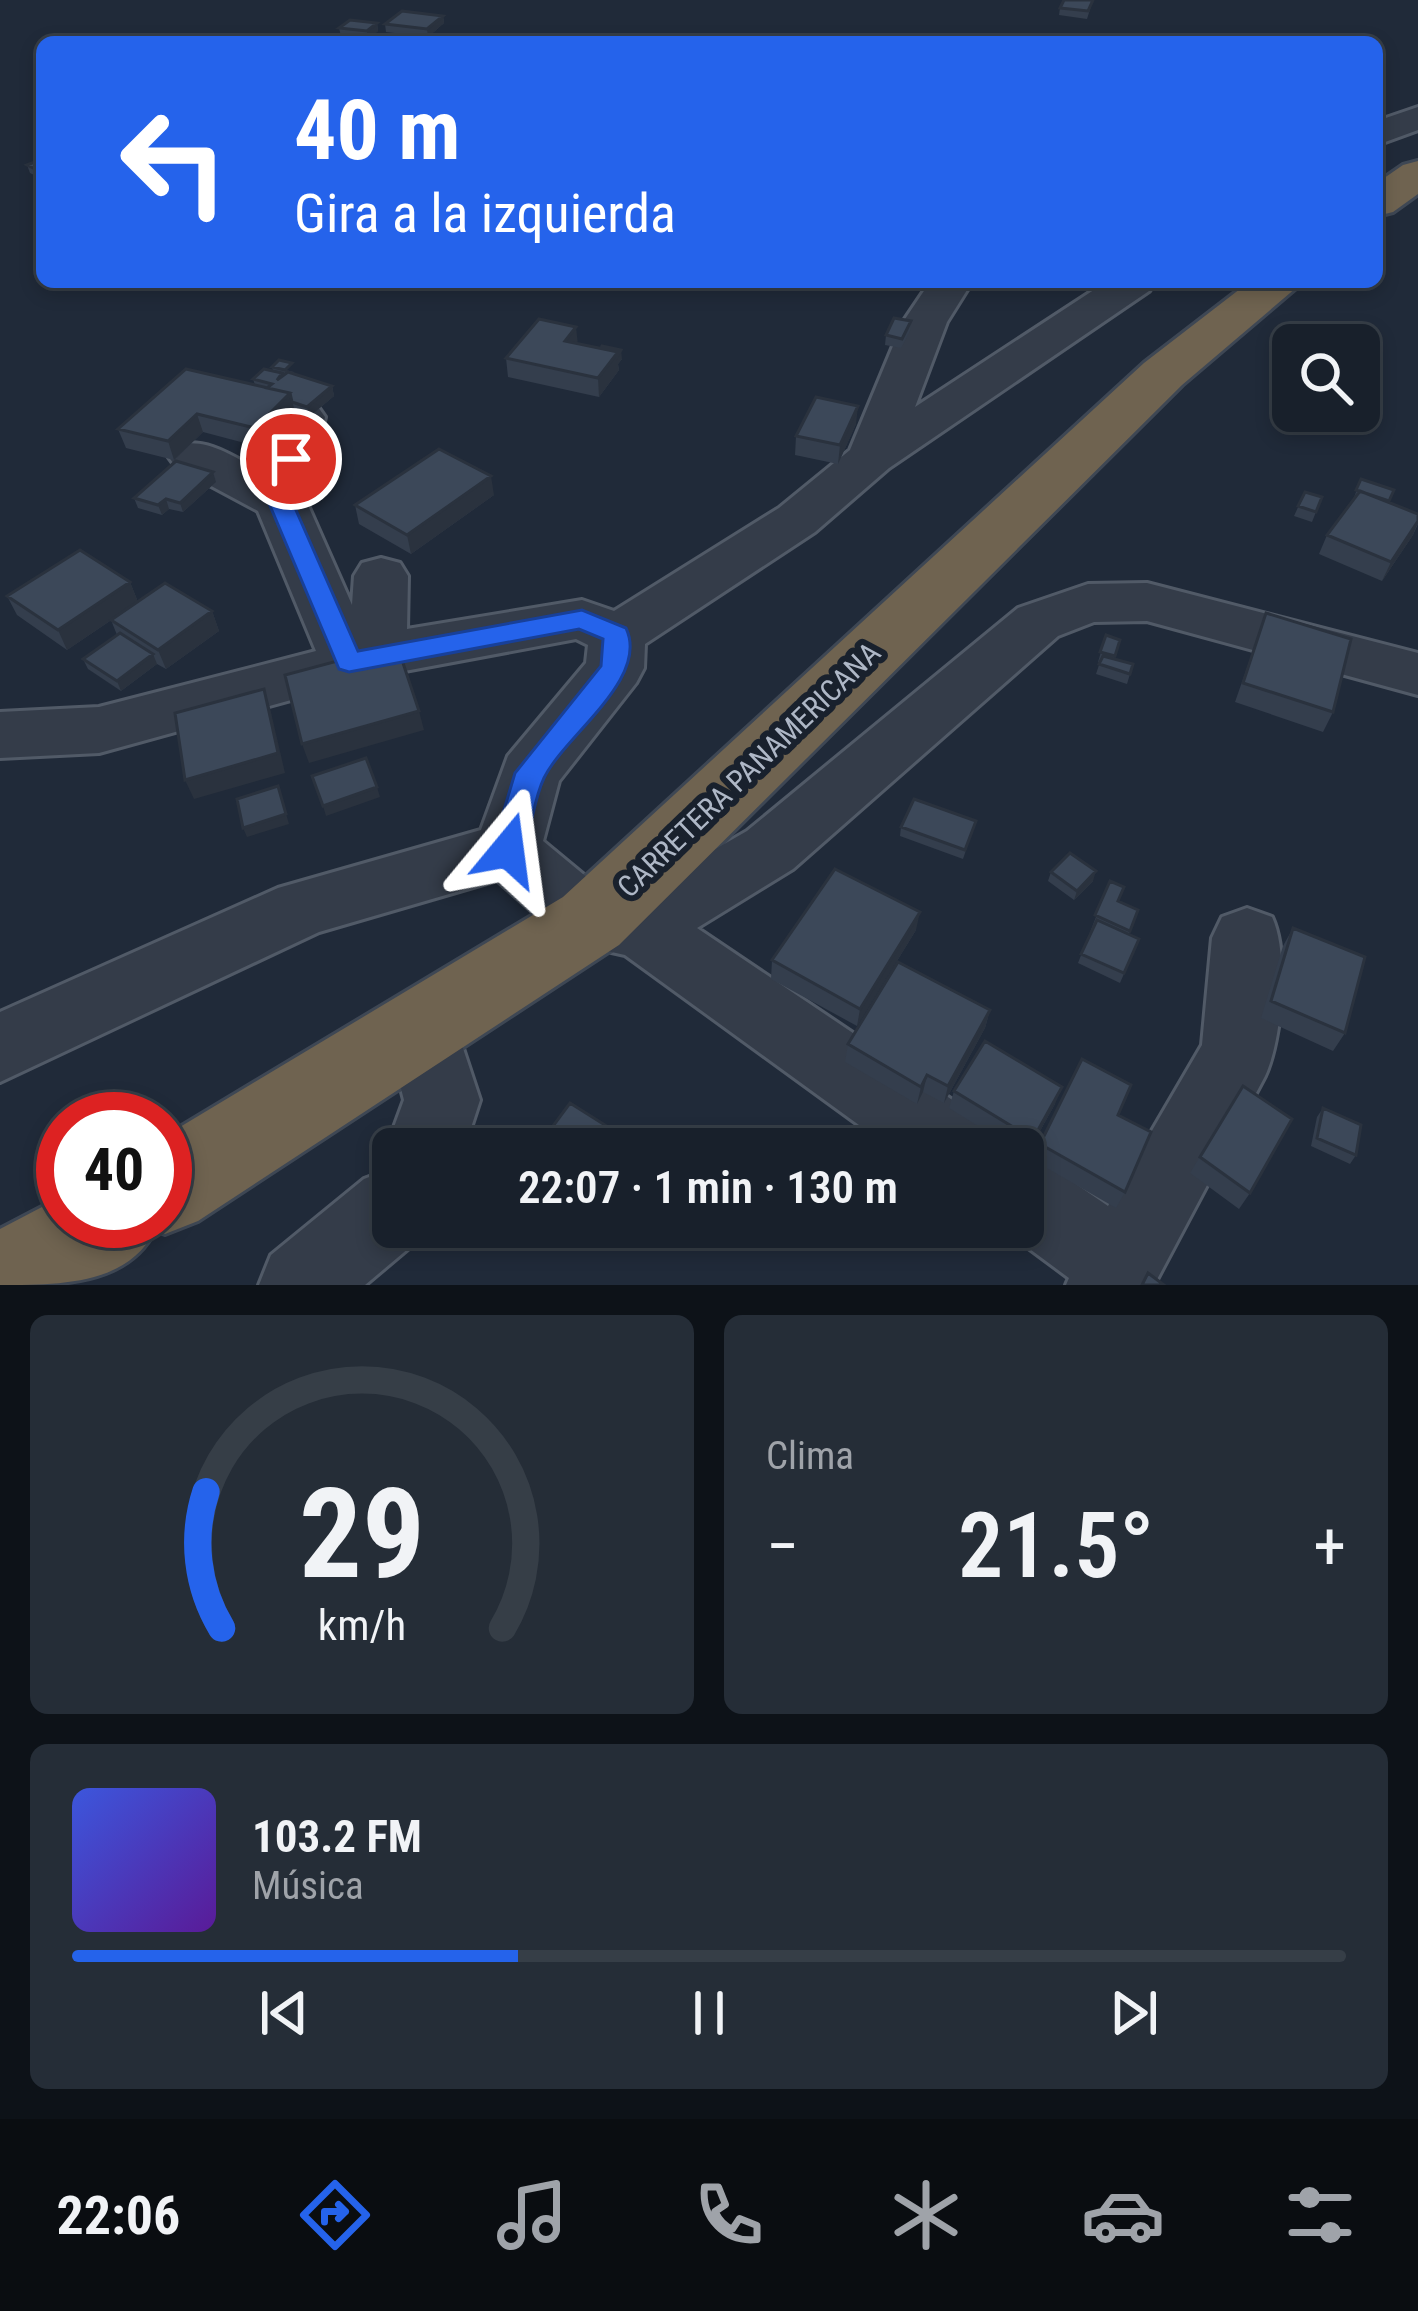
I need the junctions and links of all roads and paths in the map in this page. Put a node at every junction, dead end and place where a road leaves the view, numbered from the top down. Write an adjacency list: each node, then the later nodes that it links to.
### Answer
1 (1418, 117): 2 (street)
2 (1383, 132)
3 (1418, 174): 4 (highway)
4 (1383, 199)
5 (947, 288): 10 (street)
6 (1125, 288): 10 (street)
7 (1271, 288): 18 (highway, CARRETERA PANAMERICANA)
8 (301, 417): 11 (street)
9 (193, 456): 11 (street)
10 (872, 457): 13 (street)
11 (280, 501): 14 (street)
12 (381, 576): 14 (street)
13 (617, 634): 14 (street); 17 (street)
14 (364, 659): 16 (street)
15 (1418, 674): 18 (street)
16 (0, 735)
17 (508, 850): 18 (street); 21 (street)
18 (616, 924): 20 (highway, CARRETERA PANAMERICANA); 23 (street)
19 (1247, 938): 28 (street)
20 (423, 1030): 22 (street); 24 (highway, CARRETERA PANAMERICANA)
21 (0, 1048)
22 (432, 1128)
23 (925, 1128)
24 (192, 1171)
25 (1044, 1214): 28 (street)
26 (372, 1226): 30 (street)
27 (62, 1248): 29 (highway)
28 (1113, 1274)
29 (0, 1282)
30 (301, 1285)

